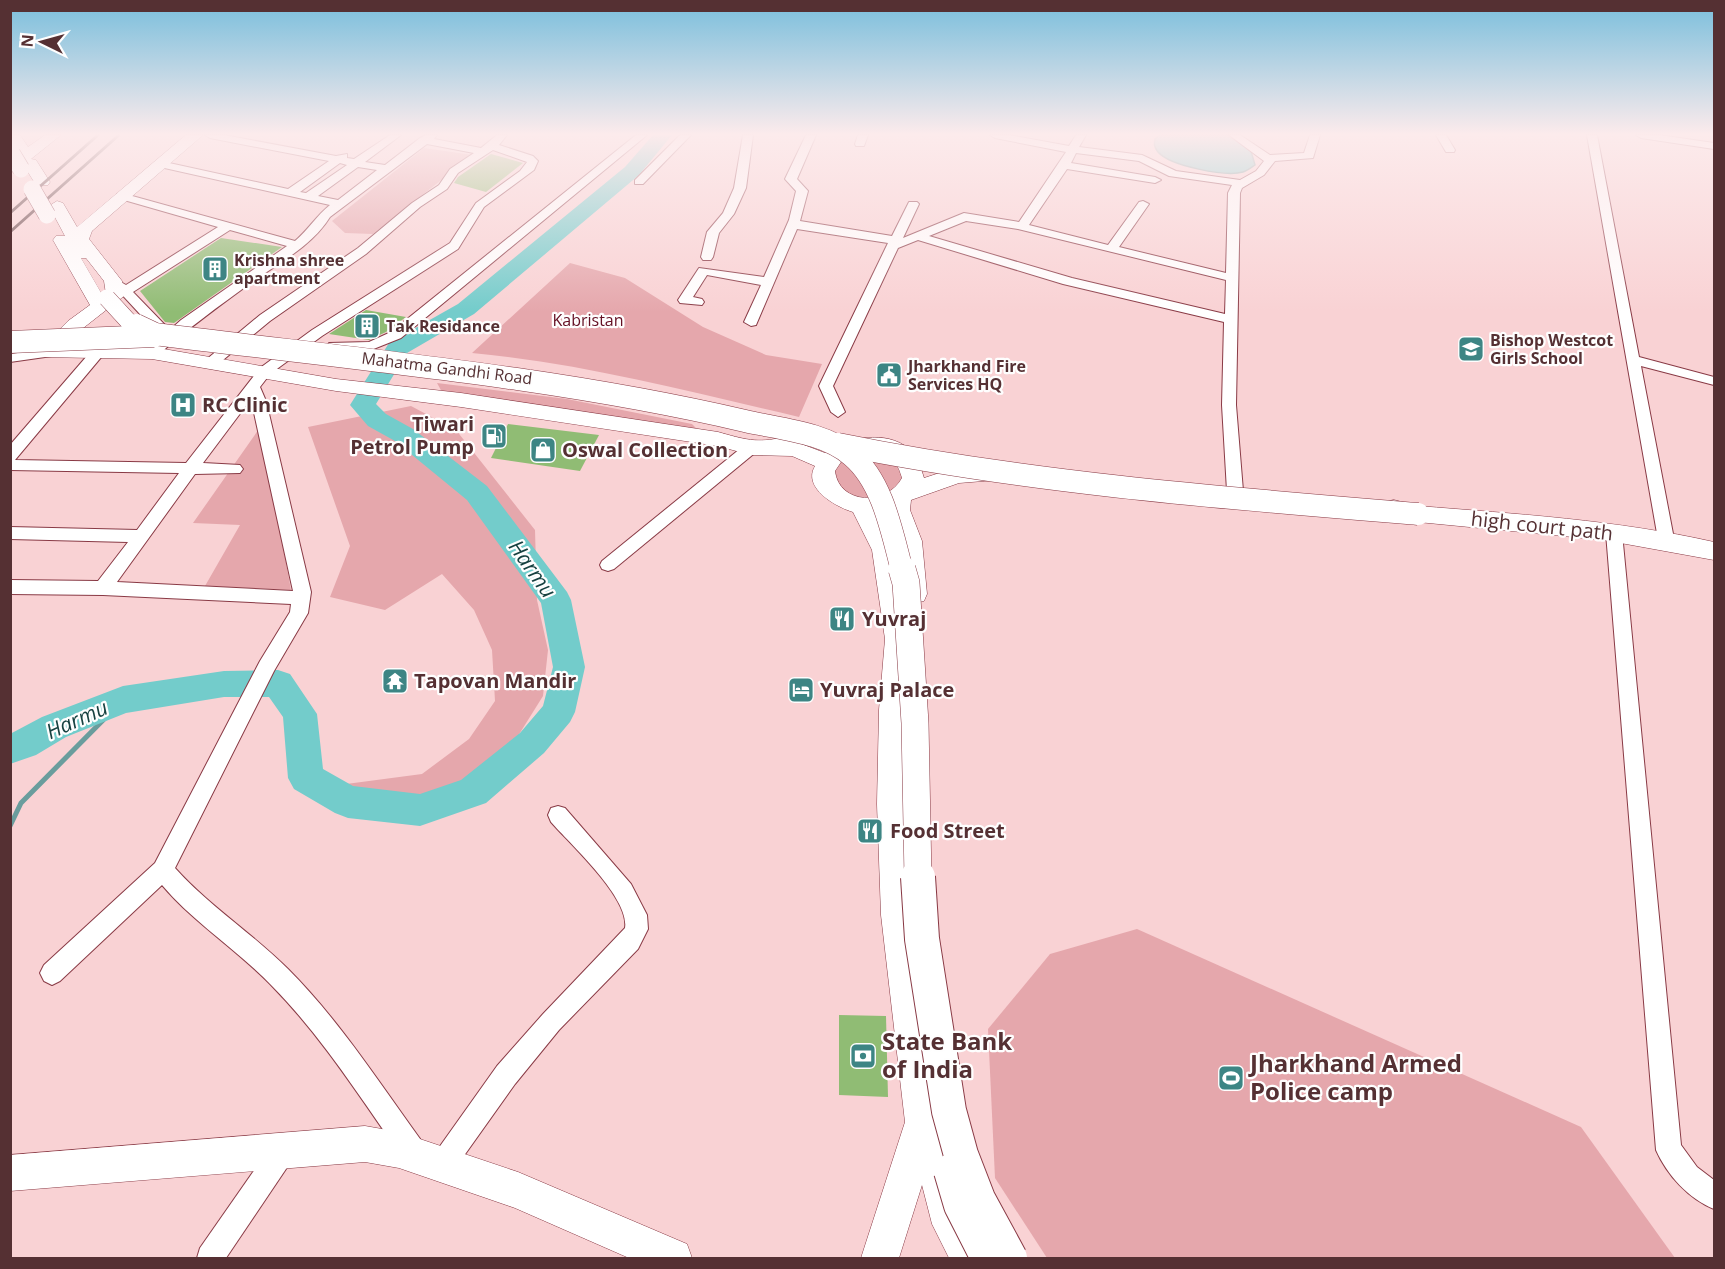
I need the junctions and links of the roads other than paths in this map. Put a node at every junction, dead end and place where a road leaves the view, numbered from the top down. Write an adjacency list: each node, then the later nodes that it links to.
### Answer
1 (43, 194): 28 (main road, bridge)
2 (295, 194): 14 (street)
3 (312, 194): 14 (street)
4 (353, 194): 15 (street)
5 (432, 194): 40 (street)
6 (494, 194): 33 (street)
7 (569, 194): 33 (street)
8 (737, 194): 25 (street)
9 (801, 194): 18 (street)
10 (1045, 194): 20 (street)
11 (1234, 194): 26 (street)
12 (1601, 194): 39 (street)
13 (121, 196): 19 (street); 28 (main road)
14 (308, 197): 15 (street)
15 (340, 204): 23 (street)
16 (912, 204): 22 (street)
17 (1143, 204): 24 (street)
18 (794, 221): 22 (street); 27 (street)
19 (228, 226): 23 (street); 28 (street)
20 (1020, 226): 21 (street); 24 (street)
21 (917, 236): 22 (street); 30 (street)
22 (894, 243): 45 (street)
23 (297, 245): 37 (street)
24 (1111, 250): 26 (street)
25 (707, 256)
26 (1232, 278): 30 (street)
27 (768, 282): 29 (street); 31 (street)
28 (111, 294): 36 (main road); 37 (street); 49 (main road, bridge); 79 (main road, bridge)
29 (697, 302)
30 (1232, 320): 54 (street)
31 (751, 322)
32 (10, 342): 42 (main road, Mahatma Gandhi Road, bridge)
33 (302, 344): 41 (street)
34 (10, 349): 42 (main road, Mahatma Gandhi Road)
35 (98, 352): 36 (main road); 37 (main road); 50 (street)
36 (47, 353): 38 (street)
37 (152, 353): 40 (main road)
38 (10, 358)
39 (1634, 360): 43 (street); 61 (street)
40 (212, 362): 41 (main road)
41 (265, 371): 44 (street); 46 (main road)
42 (437, 371): 47 (main road, Mahatma Gandhi Road); 48 (main road, Mahatma Gandhi Road)
43 (1714, 381)
44 (252, 386): 52 (street); 66 (street)
45 (838, 412)
46 (751, 448): 48 (main road); 63 (street)
47 (889, 448): 49 (main road); 54 (main road); 55 (main road)
48 (797, 449): 49 (main road, Mahatma Gandhi Road)
49 (829, 452): 56 (main road); 57 (main road, bridge); 80 (main road, bridge)
50 (10, 456)
51 (10, 465): 52 (street)
52 (191, 467): 53 (street); 60 (street)
53 (235, 469)
54 (1235, 491): 57 (main road)
55 (903, 495): 56 (main road); 57 (main road); 81 (main road)
56 (862, 506): 70 (main road)
57 (1418, 514): 59 (main road, high court path)
58 (10, 533): 60 (street)
59 (1614, 533): 61 (main road, high court path); 74 (street)
60 (141, 536): 65 (street)
61 (1666, 539): 62 (main road, high court path)
62 (1714, 551)
63 (608, 565)
64 (10, 587): 65 (street)
65 (103, 588): 66 (street)
66 (302, 598): 68 (street)
67 (558, 815): 72 (street)
68 (163, 870): 69 (street); 72 (street)
69 (52, 974)
70 (923, 1122): 77 (main road); 78 (main road)
71 (284, 1149): 72 (main road); 73 (main road); 75 (street)
72 (430, 1161): 76 (main road)
73 (23, 1172)
74 (1714, 1196)
75 (210, 1258)
76 (673, 1258)
77 (880, 1258)
78 (969, 1258)
79 (988, 1258)
80 (1010, 1258)
81 (1024, 1258)

